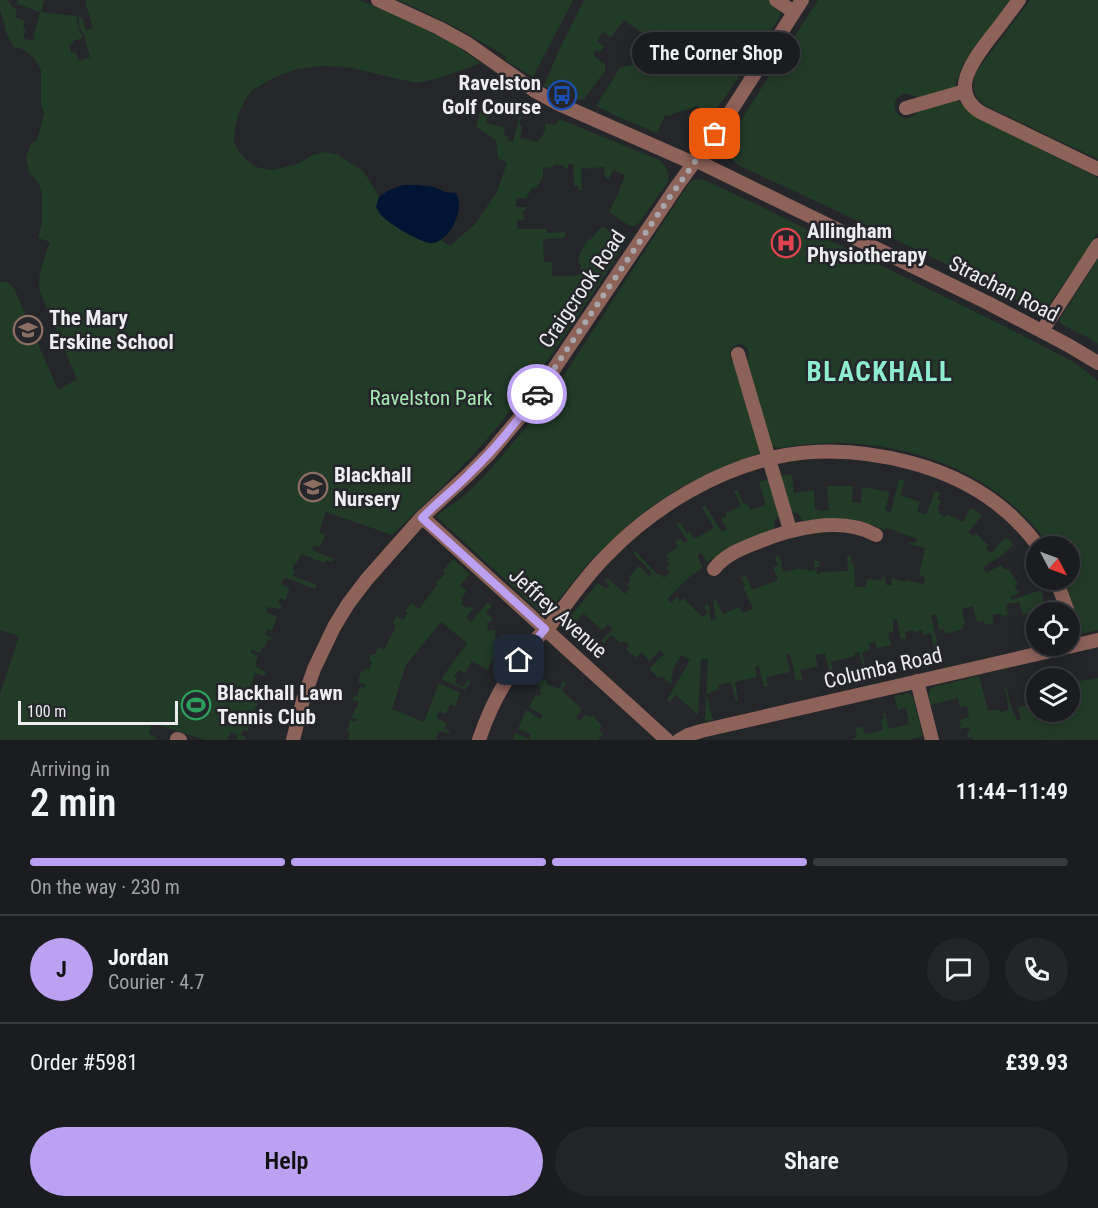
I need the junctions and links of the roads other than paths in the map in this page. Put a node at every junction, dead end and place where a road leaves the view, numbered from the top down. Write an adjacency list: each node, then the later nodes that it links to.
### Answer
1 (378, 0): 8 (street, Strachan Road)
2 (776, 0): 5 (street)
3 (802, 0): 5 (street, Craigcrook Road)
4 (1019, 0): 6 (street)
5 (794, 12): 8 (street, Craigcrook Road)
6 (965, 91): 7 (street); 9 (street)
7 (906, 108)
8 (694, 162): 11 (street, Strachan Road); 15 (street, Craigcrook Road)
9 (1098, 169)
10 (1098, 246): 11 (street)
11 (1042, 331): 13 (street, Strachan Road)
12 (738, 354): 14 (street)
13 (1098, 363)
14 (769, 459): 16 (street); 18 (street); 20 (street)
15 (422, 518): 20 (street, Jeffrey Avenue); 25 (street, Craigcrook Road)
16 (790, 530): 17 (street); 19 (street)
17 (876, 536)
18 (1029, 536)
19 (714, 569)
20 (546, 630): 26 (street); 27 (street, Jeffrey Avenue)
21 (1098, 640): 22 (street, Columba Road)
22 (1080, 644)
23 (1027, 656): 24 (street, Columba Road)
24 (917, 681): 28 (street, Columba Road); 29 (street)
25 (293, 740)
26 (479, 740)
27 (667, 740)
28 (679, 740)
29 (932, 740)

